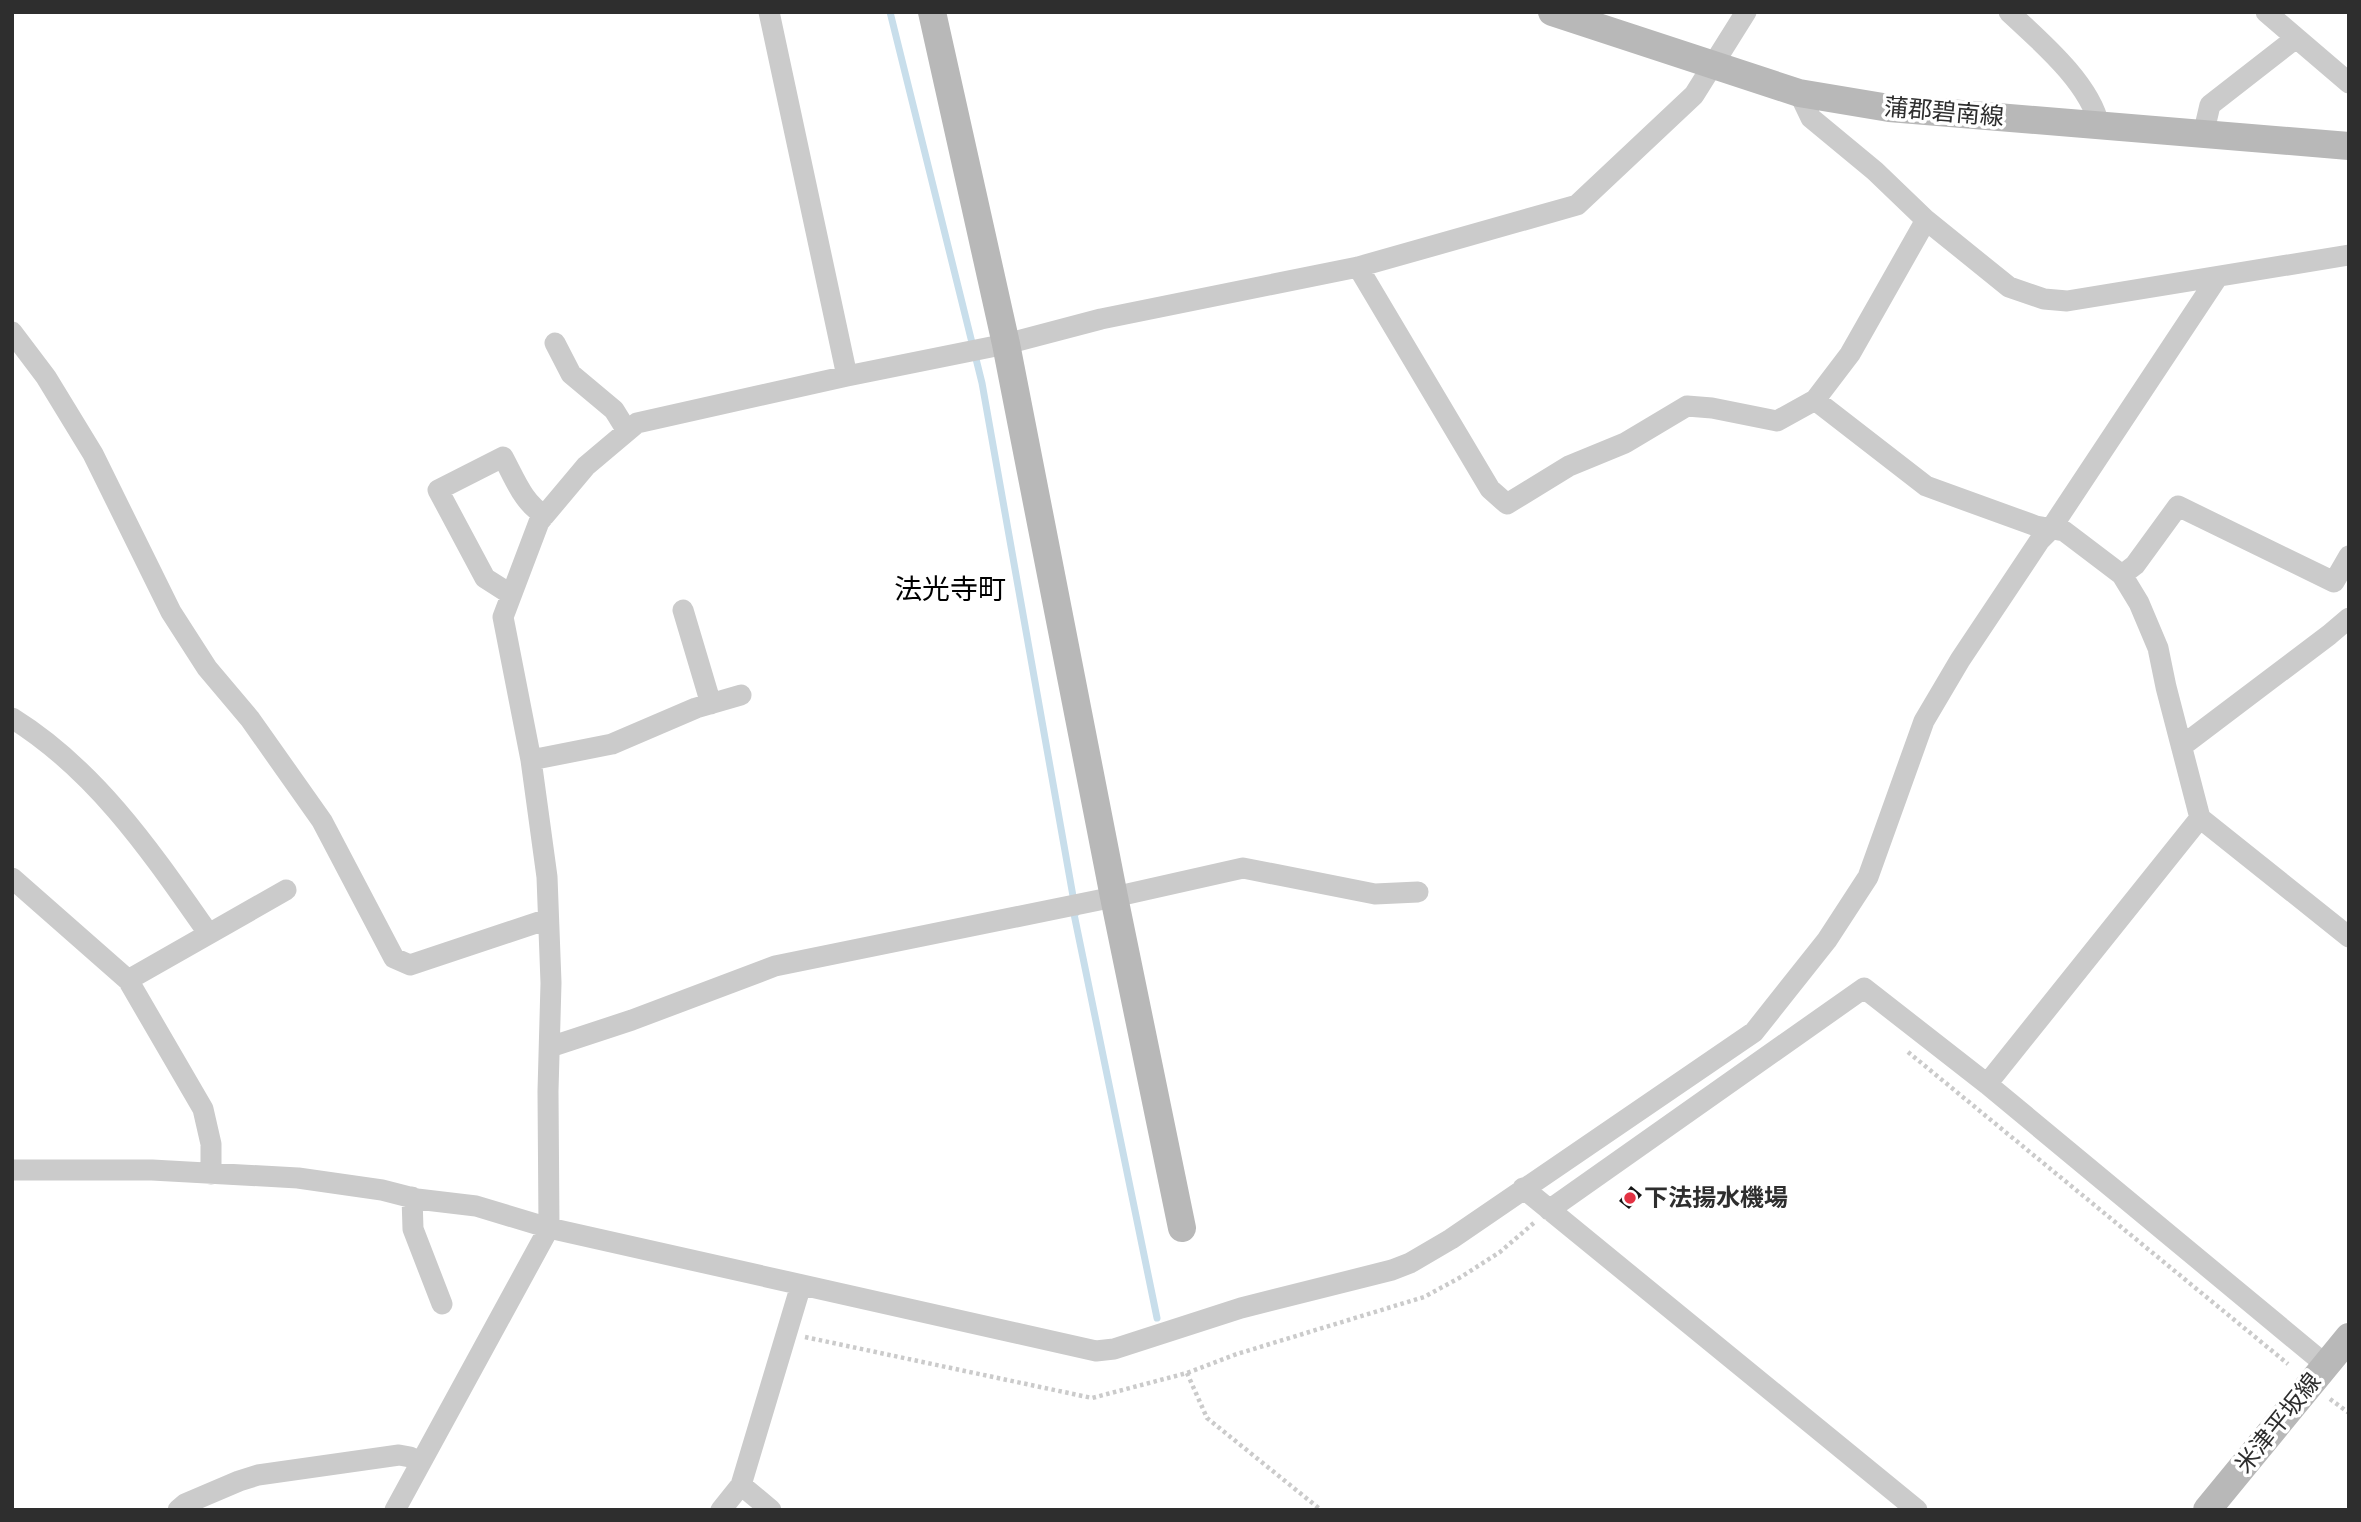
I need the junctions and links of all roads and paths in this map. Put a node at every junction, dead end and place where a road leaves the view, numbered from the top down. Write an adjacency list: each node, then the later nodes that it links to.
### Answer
1 (769, 12): 21 (street)
2 (932, 12): 20 (street)
3 (1552, 12): 8 (street, 蒲郡碧南線)
4 (1746, 12): 8 (street)
5 (2009, 12): 11 (street)
6 (2266, 12): 7 (street)
7 (2296, 38): 9 (street); 12 (street)
8 (1714, 65): 10 (street, 蒲郡碧南線); 16 (street)
9 (2349, 83)
10 (1799, 93): 11 (street, 蒲郡碧南線); 14 (street)
11 (2099, 125): 12 (street, 蒲郡碧南線)
12 (2203, 135): 13 (street, 蒲郡碧南線)
13 (2349, 146)
14 (1926, 219): 17 (street); 22 (street)
15 (2349, 256): 17 (street)
16 (1358, 267): 20 (street); 22 (street)
17 (2217, 278): 25 (street)
18 (12, 332): 41 (street)
19 (555, 343): 23 (street)
20 (1006, 344): 21 (street); 40 (street)
21 (846, 376): 23 (street)
22 (1815, 400): 25 (street)
23 (626, 431): 24 (street)
24 (545, 515): 28 (street); 28 (street)
25 (2050, 530): 27 (street); 50 (street)
26 (2349, 556): 27 (street)
27 (2122, 575): 34 (street)
28 (510, 594): 35 (street)
29 (683, 610): 32 (street)
30 (2349, 618): 34 (street)
31 (741, 695): 32 (street)
32 (710, 704): 35 (street)
33 (12, 719): 42 (street)
34 (2182, 746): 36 (street)
35 (531, 760): 41 (street)
36 (2200, 818): 43 (street); 47 (street)
37 (12, 878): 44 (street)
38 (286, 890): 42 (street)
39 (1418, 892): 40 (street)
40 (1114, 897): 46 (street); 54 (street)
41 (548, 919): 46 (street)
42 (208, 933): 44 (street)
43 (2349, 937)
44 (128, 980): 49 (street)
45 (1898, 1044): 59 (path)
46 (550, 1047): 53 (street)
47 (1987, 1084): 52 (street); 59 (street)
48 (12, 1170): 49 (street)
49 (211, 1174): 51 (street)
50 (1524, 1188): 52 (street); 55 (street)
51 (411, 1198): 53 (street); 56 (street)
52 (1549, 1210): 68 (street)
53 (549, 1228): 55 (street); 61 (street)
54 (1182, 1228)
55 (801, 1285): 62 (street)
56 (442, 1304)
57 (2349, 1337): 59 (street, 米津平坂線)
58 (1187, 1373): 67 (path)
59 (2319, 1374): 60 (path); 69 (street, 米津平坂線)
60 (2349, 1413)
61 (420, 1463): 63 (street); 64 (street)
62 (741, 1485): 65 (street); 66 (street)
63 (178, 1510)
64 (395, 1510)
65 (721, 1510)
66 (771, 1510)
67 (1321, 1510)
68 (1917, 1510)
69 (2207, 1510)

